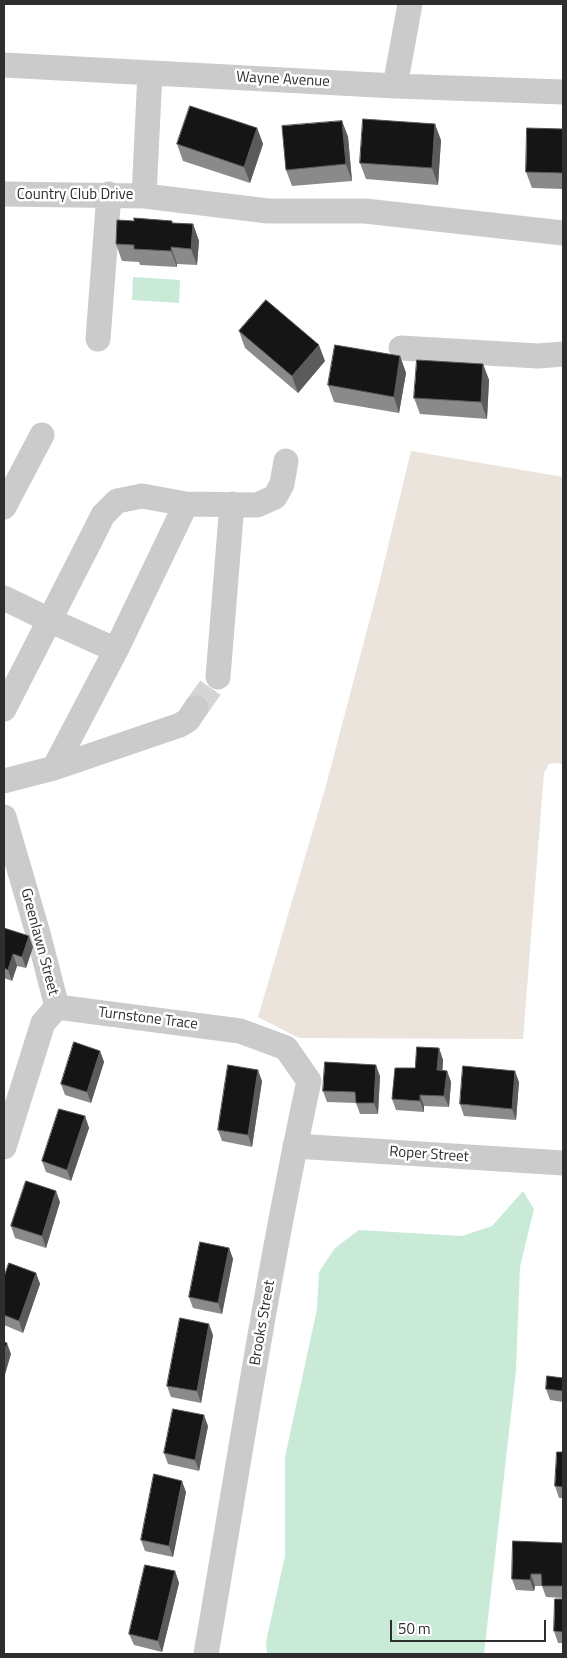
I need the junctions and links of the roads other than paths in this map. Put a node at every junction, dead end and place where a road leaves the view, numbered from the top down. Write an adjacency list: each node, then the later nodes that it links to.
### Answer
1 (410, 4): 4 (street)
2 (4, 65): 3 (street, Wayne Avenue)
3 (150, 73): 4 (street, Wayne Avenue); 8 (street, Country Club Drive)
4 (395, 86): 5 (street, Wayne Avenue)
5 (563, 92)
6 (4, 194): 7 (street, Country Club Drive)
7 (109, 194): 8 (street, Country Club Drive); 10 (street)
8 (144, 196): 9 (street)
9 (563, 233)
10 (98, 339)
11 (401, 348): 12 (street)
12 (563, 354)
13 (42, 434): 17 (street)
14 (286, 461): 16 (street)
15 (186, 504): 16 (street); 19 (street); 20 (street)
16 (232, 504): 21 (street)
17 (4, 507)
18 (4, 598): 19 (street)
19 (49, 620): 20 (street); 23 (street)
20 (116, 650): 24 (street)
21 (218, 677)
22 (196, 708): 24 (street)
23 (4, 709)
24 (54, 768): 25 (street)
25 (4, 781)
26 (4, 818): 27 (street, Greenlawn Street)
27 (57, 1007): 28 (street, Turnstone Trace); 30 (street, Greenlawn Street)
28 (240, 1030): 29 (street, Brooks Street)
29 (295, 1146): 31 (street, Roper Street); 32 (street, Brooks Street)
30 (4, 1147)
31 (563, 1163)
32 (206, 1654)

